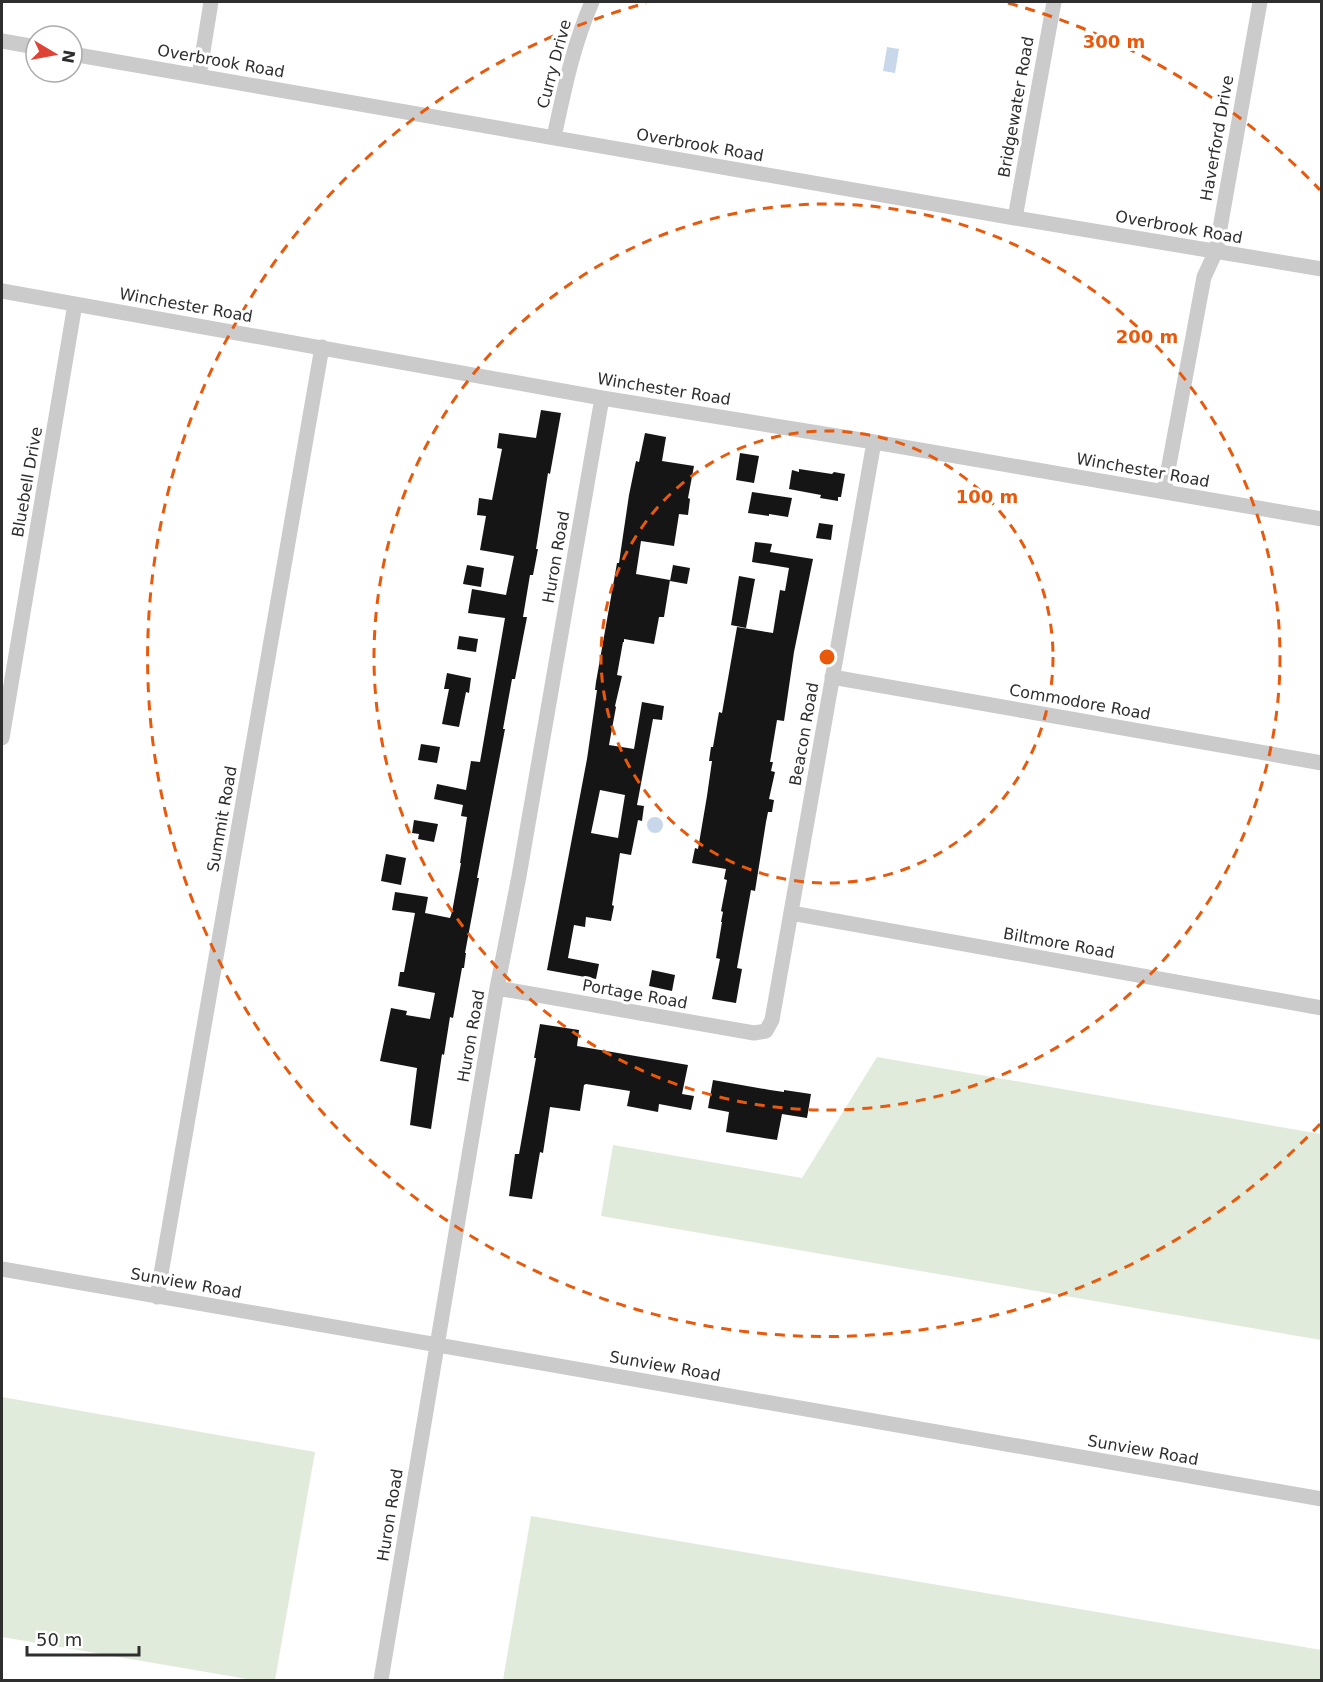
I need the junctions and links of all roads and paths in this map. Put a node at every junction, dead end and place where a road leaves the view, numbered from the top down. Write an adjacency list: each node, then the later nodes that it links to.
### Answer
1 (211, 2): 8 (street)
2 (592, 2): 9 (street, Curry Drive)
3 (1053, 2): 10 (street, Bridgewater Road)
4 (1260, 2): 11 (street, Haverford Drive)
5 (2, 41): 6 (street)
6 (24, 45)
7 (84, 56): 8 (street, Overbrook Road)
8 (199, 76): 9 (street, Overbrook Road)
9 (554, 137): 10 (street, Overbrook Road)
10 (1015, 218): 11 (street, Overbrook Road)
11 (1216, 251): 12 (street, Overbrook Road); 18 (street, Haverford Drive)
12 (1322, 269)
13 (2, 291): 14 (street, Winchester Road)
14 (75, 304): 15 (street, Winchester Road); 21 (street, Bluebell Drive)
15 (322, 347): 16 (street, Winchester Road); 28 (street, Summit Road)
16 (602, 398): 17 (street, Winchester Road); 24 (street, Huron Road)
17 (874, 442): 18 (street, Winchester Road); 20 (street, Beacon Road)
18 (1164, 492): 19 (street, Winchester Road)
19 (1322, 519)
20 (832, 677): 22 (street, Commodore Road); 23 (street, Beacon Road)
21 (2, 738)
22 (1322, 763)
23 (791, 914): 25 (street, Biltmore Road); 26 (street, Beacon Road)
24 (497, 988): 26 (street, Portage Road); 29 (street, Huron Road)
25 (1322, 1008)
26 (766, 1031)
27 (2, 1269): 28 (street, Sunview Road)
28 (157, 1297): 29 (street, Sunview Road)
29 (437, 1344): 30 (street, Sunview Road); 31 (street, Huron Road)
30 (1322, 1499)
31 (381, 1680)

